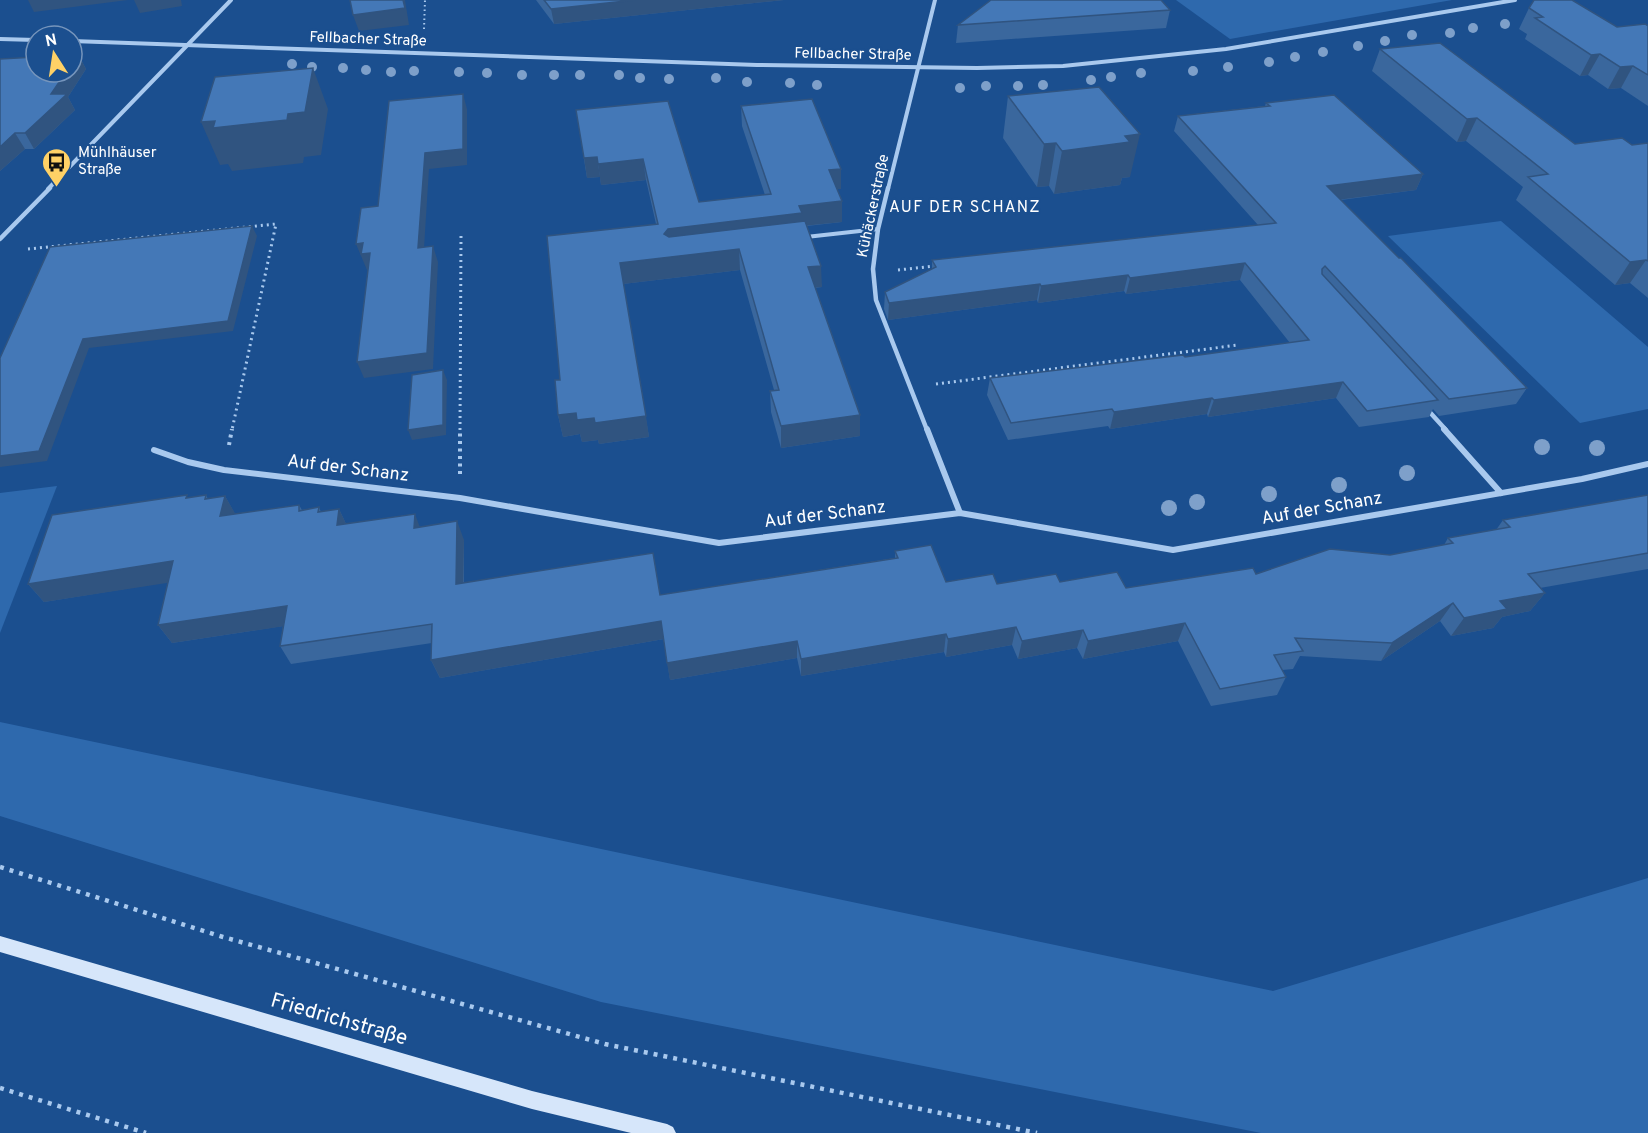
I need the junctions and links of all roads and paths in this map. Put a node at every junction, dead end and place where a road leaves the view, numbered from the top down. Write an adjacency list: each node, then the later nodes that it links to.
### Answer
1 (231, 0): 9 (street)
2 (425, 0): 5 (path)
3 (935, 0): 10 (street, Kühäckerstraße)
4 (1515, 0): 10 (street, Fellbacher Straße)
5 (425, 18)
6 (0, 39): 7 (street)
7 (24, 40)
8 (84, 41): 9 (street, Fellbacher Straße)
9 (187, 45): 10 (street, Fellbacher Straße); 14 (street)
10 (919, 67): 11 (street, Kühäckerstraße)
11 (878, 229): 13 (lane); 17 (street, Kühäckerstraße)
12 (461, 236): 25 (path)
13 (797, 238)
14 (0, 239)
15 (23, 249): 23 (path)
16 (944, 265): 17 (path)
17 (873, 273): 19 (street, Kühäckerstraße)
18 (1238, 345): 19 (path)
19 (911, 387): 26 (street, Kühäckerstraße)
20 (1422, 403): 24 (street)
21 (154, 450): 23 (street, Auf der Schanz)
22 (1648, 464): 24 (street, Auf der Schanz)
23 (224, 470): 25 (street, Auf der Schanz)
24 (1501, 493): 26 (street, Auf der Schanz)
25 (460, 498): 26 (street, Auf der Schanz)
26 (960, 513)
27 (0, 867): 32 (path)
28 (0, 944): 31 (main road, Friedrichstraße)
29 (0, 1088): 30 (path)
30 (146, 1133)
31 (667, 1133)
32 (1038, 1133)

